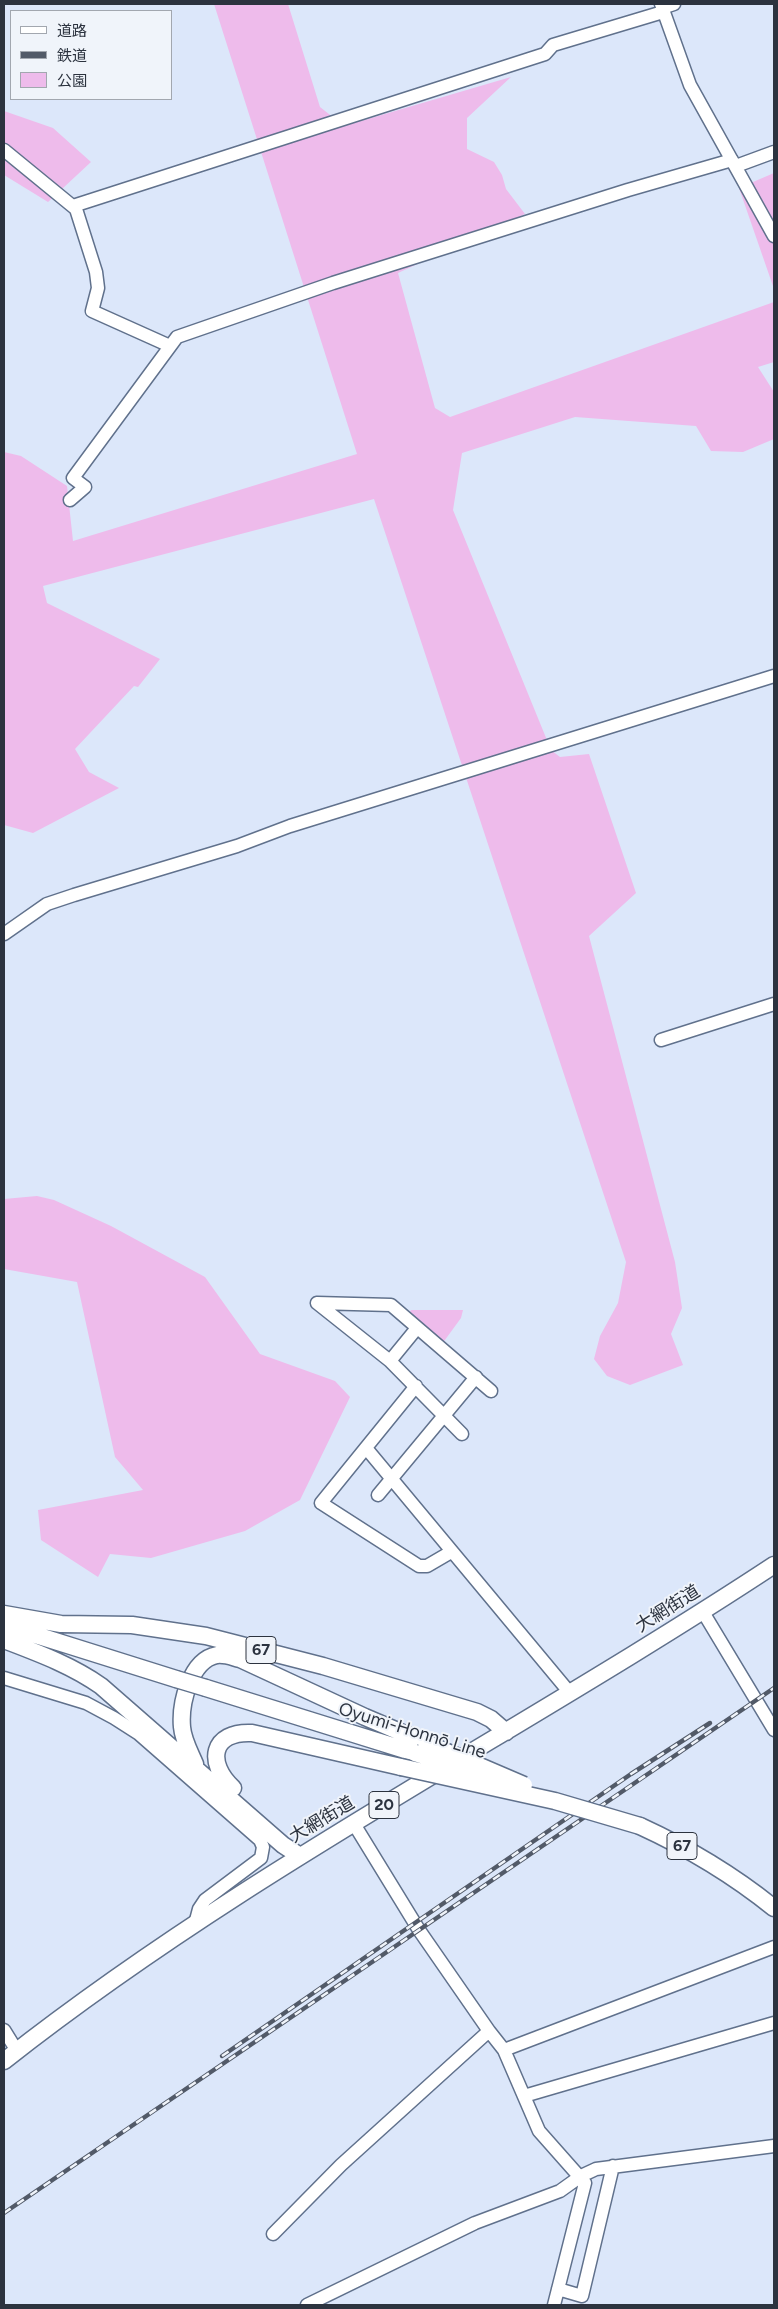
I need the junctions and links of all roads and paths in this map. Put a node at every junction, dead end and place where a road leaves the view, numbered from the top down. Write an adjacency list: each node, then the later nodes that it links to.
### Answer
1 (674, 4): 2 (street)
2 (662, 8): 5 (street); 6 (street)
3 (4, 150): 6 (street)
4 (774, 152): 5 (street)
5 (734, 163): 7 (street); 8 (street)
6 (73, 206): 8 (street)
7 (774, 236)
8 (170, 346): 9 (street)
9 (70, 500)
10 (774, 676): 11 (street)
11 (4, 934)
12 (774, 1004): 13 (street)
13 (661, 1040)
14 (417, 1328): 15 (street); 15 (street); 16 (street)
15 (390, 1361): 17 (street)
16 (476, 1377): 18 (street); 19 (street)
17 (416, 1386): 19 (street); 21 (street)
18 (491, 1391)
19 (444, 1416): 20 (street); 22 (street)
20 (462, 1434)
21 (366, 1448): 22 (street); 24 (street)
22 (393, 1479): 23 (street); 24 (street)
23 (378, 1494)
24 (451, 1552): 31 (street)
25 (774, 1565): 26 (main road, 大網街道 / 20)
26 (703, 1612): 31 (main road, 大網街道 / 20); 32 (street)
27 (4, 1614): 33 (main road, 67)
28 (4, 1626): 34 (main road, Oyumi-Honnō Line, bridge)
29 (4, 1640): 35 (main road, 67)
30 (4, 1678): 40 (street)
31 (570, 1693): 33 (main road, 大網街道 / 20)
32 (774, 1730)
33 (506, 1732): 36 (main road, 大網街道 / 20)
34 (421, 1748): 35 (main road, 67); 37 (main road, 67, bridge)
35 (197, 1768): 38 (main road, 67)
36 (354, 1824): 38 (main road, 大網街道 / 20); 44 (street)
37 (640, 1826): 38 (main road, bridge); 39 (main road, 67)
38 (300, 1856): 40 (main road, 大網街道 / 20)
39 (774, 1908)
40 (195, 1924): 45 (main road, 大網街道 / 20)
41 (774, 1947): 46 (street)
42 (774, 2023): 48 (street)
43 (4, 2030): 45 (street)
44 (489, 2031): 46 (street); 52 (street)
45 (17, 2050): 47 (main road, 大網街道 / 20)
46 (504, 2050): 48 (street)
47 (4, 2061)
48 (524, 2096): 51 (street)
49 (774, 2146): 50 (street)
50 (613, 2166): 51 (street); 53 (street)
51 (581, 2176): 53 (street); 54 (street)
52 (273, 2234)
53 (558, 2289): 55 (street)
54 (307, 2305)
55 (554, 2305)

